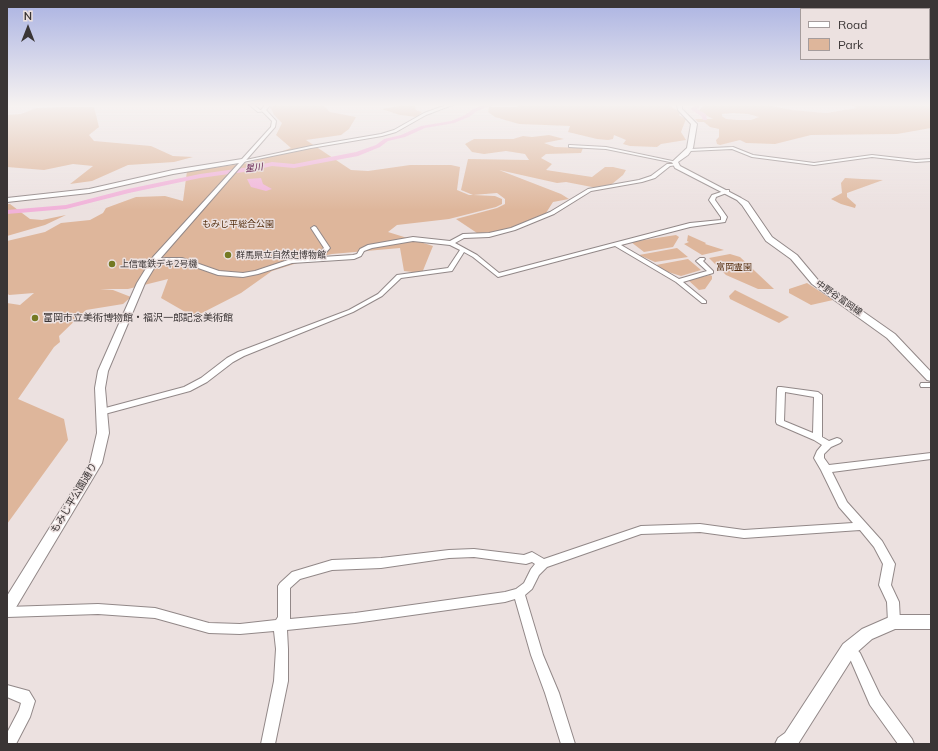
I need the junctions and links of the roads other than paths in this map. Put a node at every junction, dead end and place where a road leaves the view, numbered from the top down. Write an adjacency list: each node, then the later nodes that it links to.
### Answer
1 (264, 139): 7 (street, もみじ平公園通り)
2 (358, 139): 7 (street)
3 (692, 139): 5 (main road)
4 (570, 146): 8 (street)
5 (690, 150): 6 (street); 8 (main road)
6 (931, 160)
7 (243, 161): 10 (street); 15 (street, もみじ平公園通り)
8 (675, 163): 9 (main road, 中野谷富岡線); 12 (street)
9 (727, 191): 13 (street); 20 (main road, 中野谷富岡線)
10 (7, 200)
11 (314, 228): 17 (street)
12 (451, 243): 14 (street); 17 (street)
13 (615, 244): 14 (street); 18 (street)
14 (462, 251): 21 (street)
15 (156, 259): 17 (street); 21 (street, もみじ平公園通り)
16 (702, 259): 18 (street)
17 (316, 260)
18 (678, 281): 19 (street)
19 (704, 302)
20 (929, 382)
21 (101, 412): 28 (street, もみじ平公園通り)
22 (817, 438): 22 (street); 24 (street)
23 (931, 456): 24 (street)
24 (826, 469): 25 (street)
25 (861, 526): 26 (street); 30 (street)
26 (543, 564): 27 (street); 32 (street)
27 (518, 593): 32 (street); 37 (street)
28 (7, 609)
29 (7, 612): 32 (street)
30 (894, 622): 31 (street); 33 (street)
31 (931, 622)
32 (280, 624): 36 (street)
33 (849, 649): 38 (street); 39 (street)
34 (7, 692): 35 (street)
35 (9, 744)
36 (268, 744)
37 (568, 744)
38 (784, 744)
39 (907, 744)

